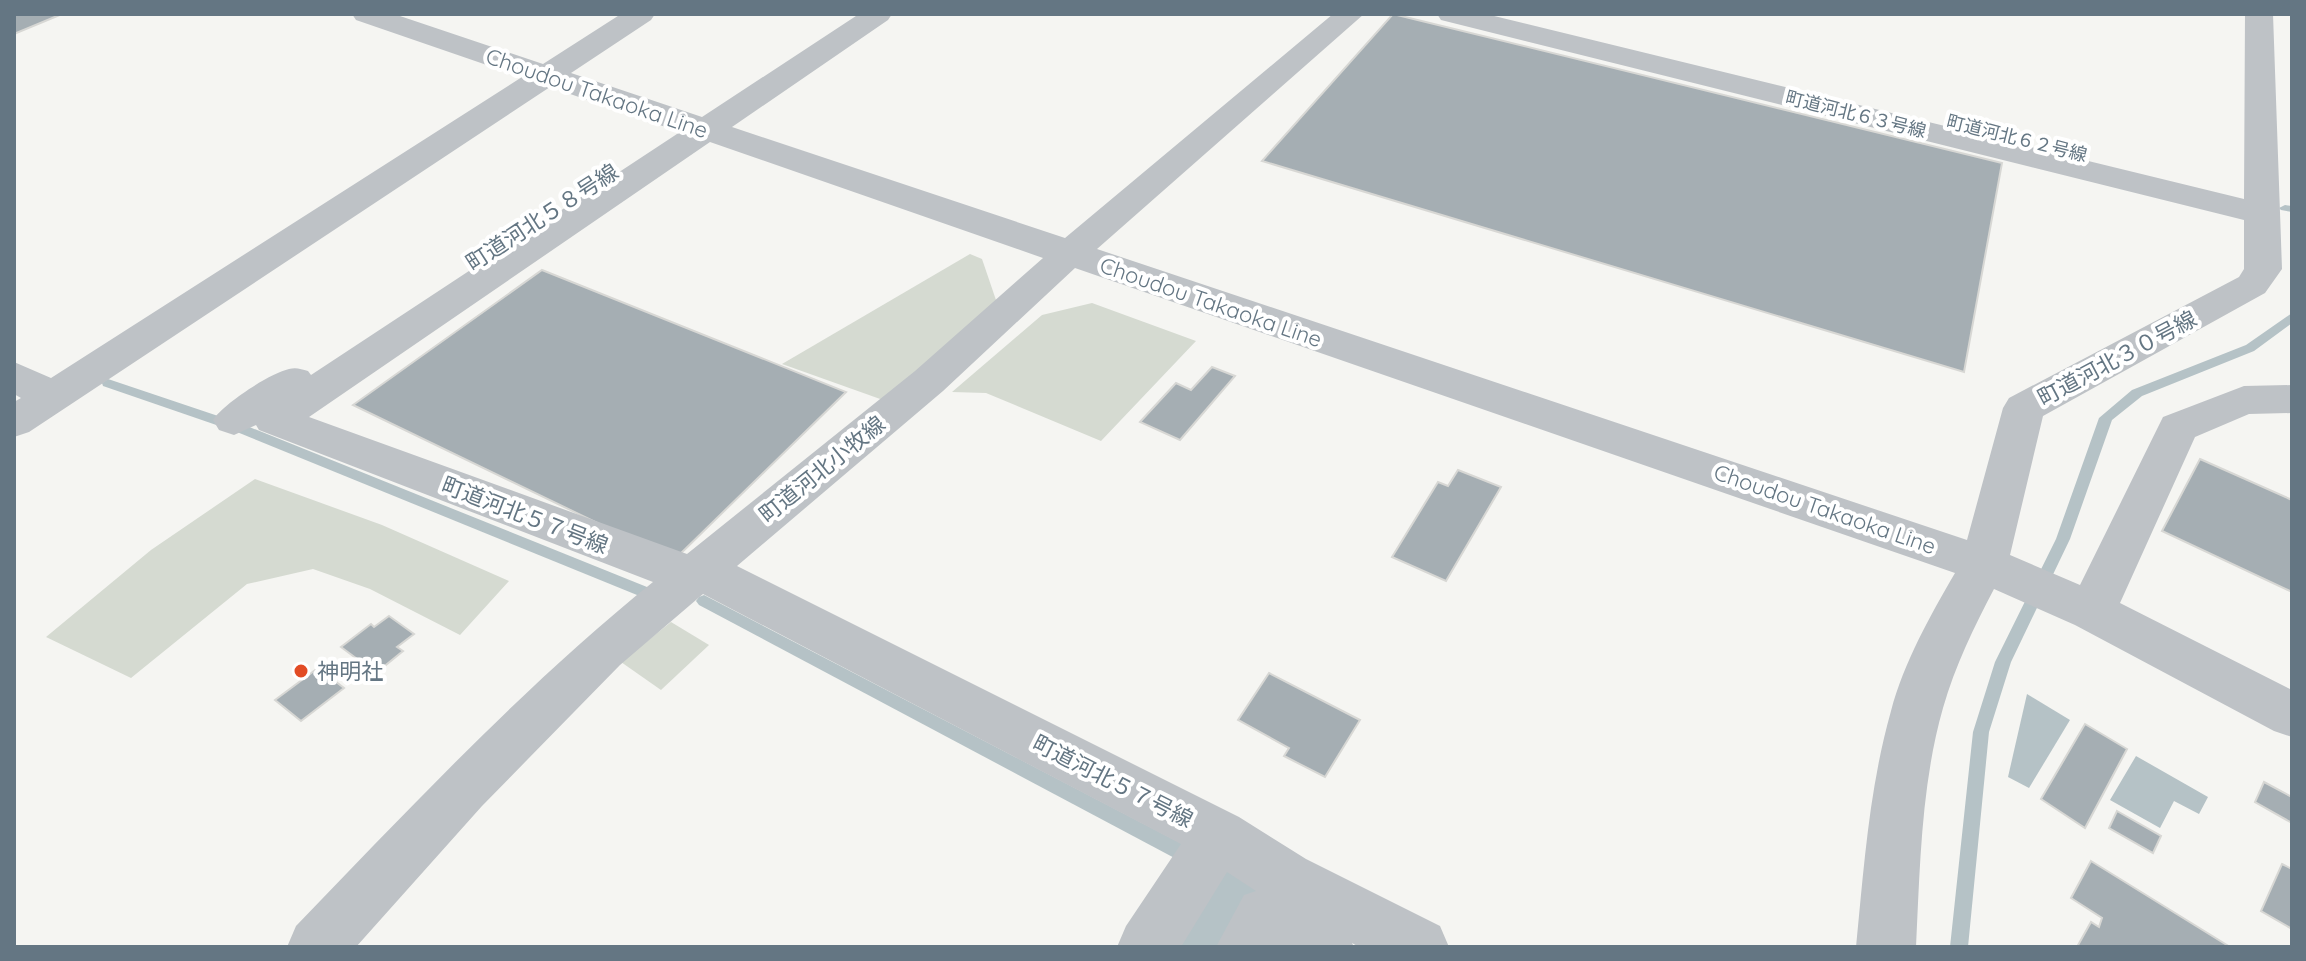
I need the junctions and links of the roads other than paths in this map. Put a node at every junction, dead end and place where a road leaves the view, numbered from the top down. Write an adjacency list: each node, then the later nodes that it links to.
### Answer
1 (366, 14): 9 (street, Choudou Takaoka Line)
2 (641, 14): 9 (street)
3 (850, 14): 10 (street, 町道河北５８号線)
4 (878, 14): 10 (street, 町道河北５７号線)
5 (1350, 14): 12 (street, 町道河北小牧線)
6 (1451, 14): 11 (street, 町道河北６３号線)
7 (1510, 14): 11 (street, 町道河北６２号線)
8 (2259, 14): 11 (street, 町道河北３０号線)
9 (546, 76): 10 (street, Choudou Takaoka Line); 14 (street)
10 (695, 127): 12 (street, Choudou Takaoka Line); 16 (street, 町道河北５８号線); 19 (street, 町道河北５７号線)
11 (2272, 205): 18 (street, 町道河北３０号線)
12 (1069, 254): 18 (street, Choudou Takaoka Line); 19 (street, 町道河北小牧線)
13 (14, 376): 14 (street)
14 (53, 397): 17 (street)
15 (2292, 399): 20 (street)
16 (234, 420)
17 (14, 422)
18 (1984, 564): 20 (street, Choudou Takaoka Line); 28 (street, 町道河北３０号線)
19 (693, 574): 22 (street, 町道河北５７号線); 23 (street, 町道河北小牧線)
20 (2074, 602): 21 (street, Choudou Takaoka Line)
21 (2292, 715)
22 (1207, 854): 24 (street); 27 (street, 町道河北５７号線)
23 (317, 947)
24 (1147, 947)
25 (1246, 947): 26 (street)
26 (1324, 947)
27 (1419, 947)
28 (1886, 947)

